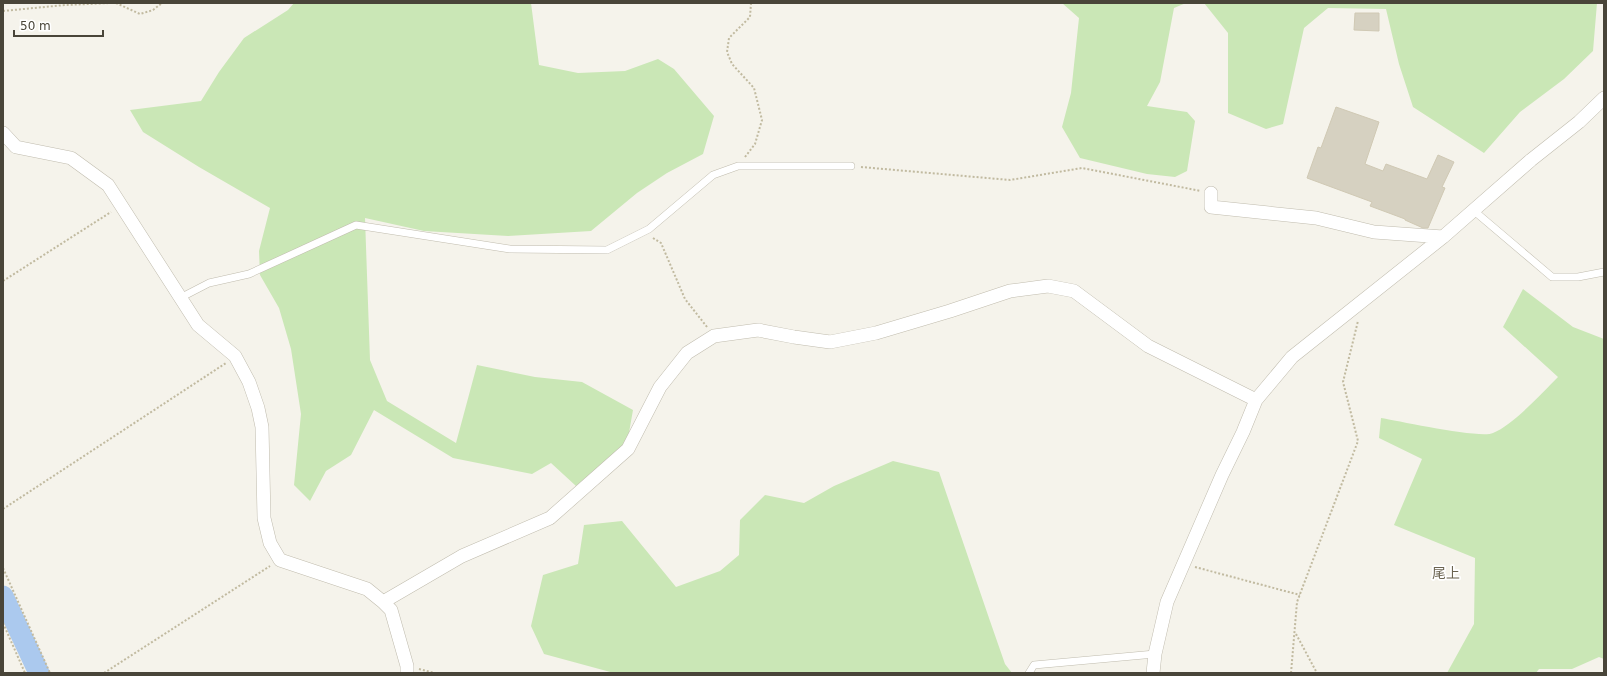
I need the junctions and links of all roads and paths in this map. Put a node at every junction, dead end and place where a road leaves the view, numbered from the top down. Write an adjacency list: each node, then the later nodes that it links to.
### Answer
1 (111, 3): 5 (path)
2 (116, 3): 3 (path)
3 (162, 3)
4 (751, 3): 8 (path)
5 (3, 12)
6 (1604, 98): 12 (street)
7 (3, 134): 11 (street)
8 (738, 166): 9 (lane); 13 (lane)
9 (851, 166): 10 (path)
10 (1211, 193): 14 (street)
11 (120, 206): 16 (path); 17 (street)
12 (1474, 210): 14 (street); 15 (lane)
13 (644, 231): 17 (lane); 19 (path)
14 (1443, 237): 18 (street)
15 (1604, 272)
16 (3, 281)
17 (180, 298): 20 (street)
18 (1363, 300): 21 (street); 26 (path)
19 (714, 336): 21 (street); 27 (street)
20 (235, 356): 22 (path); 23 (street)
21 (1256, 400): 24 (street)
22 (3, 509)
23 (280, 560): 27 (street); 34 (path)
24 (1184, 564): 26 (path); 30 (street)
25 (3, 568): 33 (path)
26 (1300, 595): 29 (path)
27 (383, 602): 31 (street)
28 (3, 622): 32 (path)
29 (1296, 633): 38 (path); 39 (path)
30 (1155, 654): 36 (lane); 37 (street)
31 (407, 670): 35 (path)
32 (25, 673)
33 (50, 673)
34 (104, 673)
35 (435, 673)
36 (1029, 673)
37 (1153, 673)
38 (1291, 673)
39 (1317, 673)

